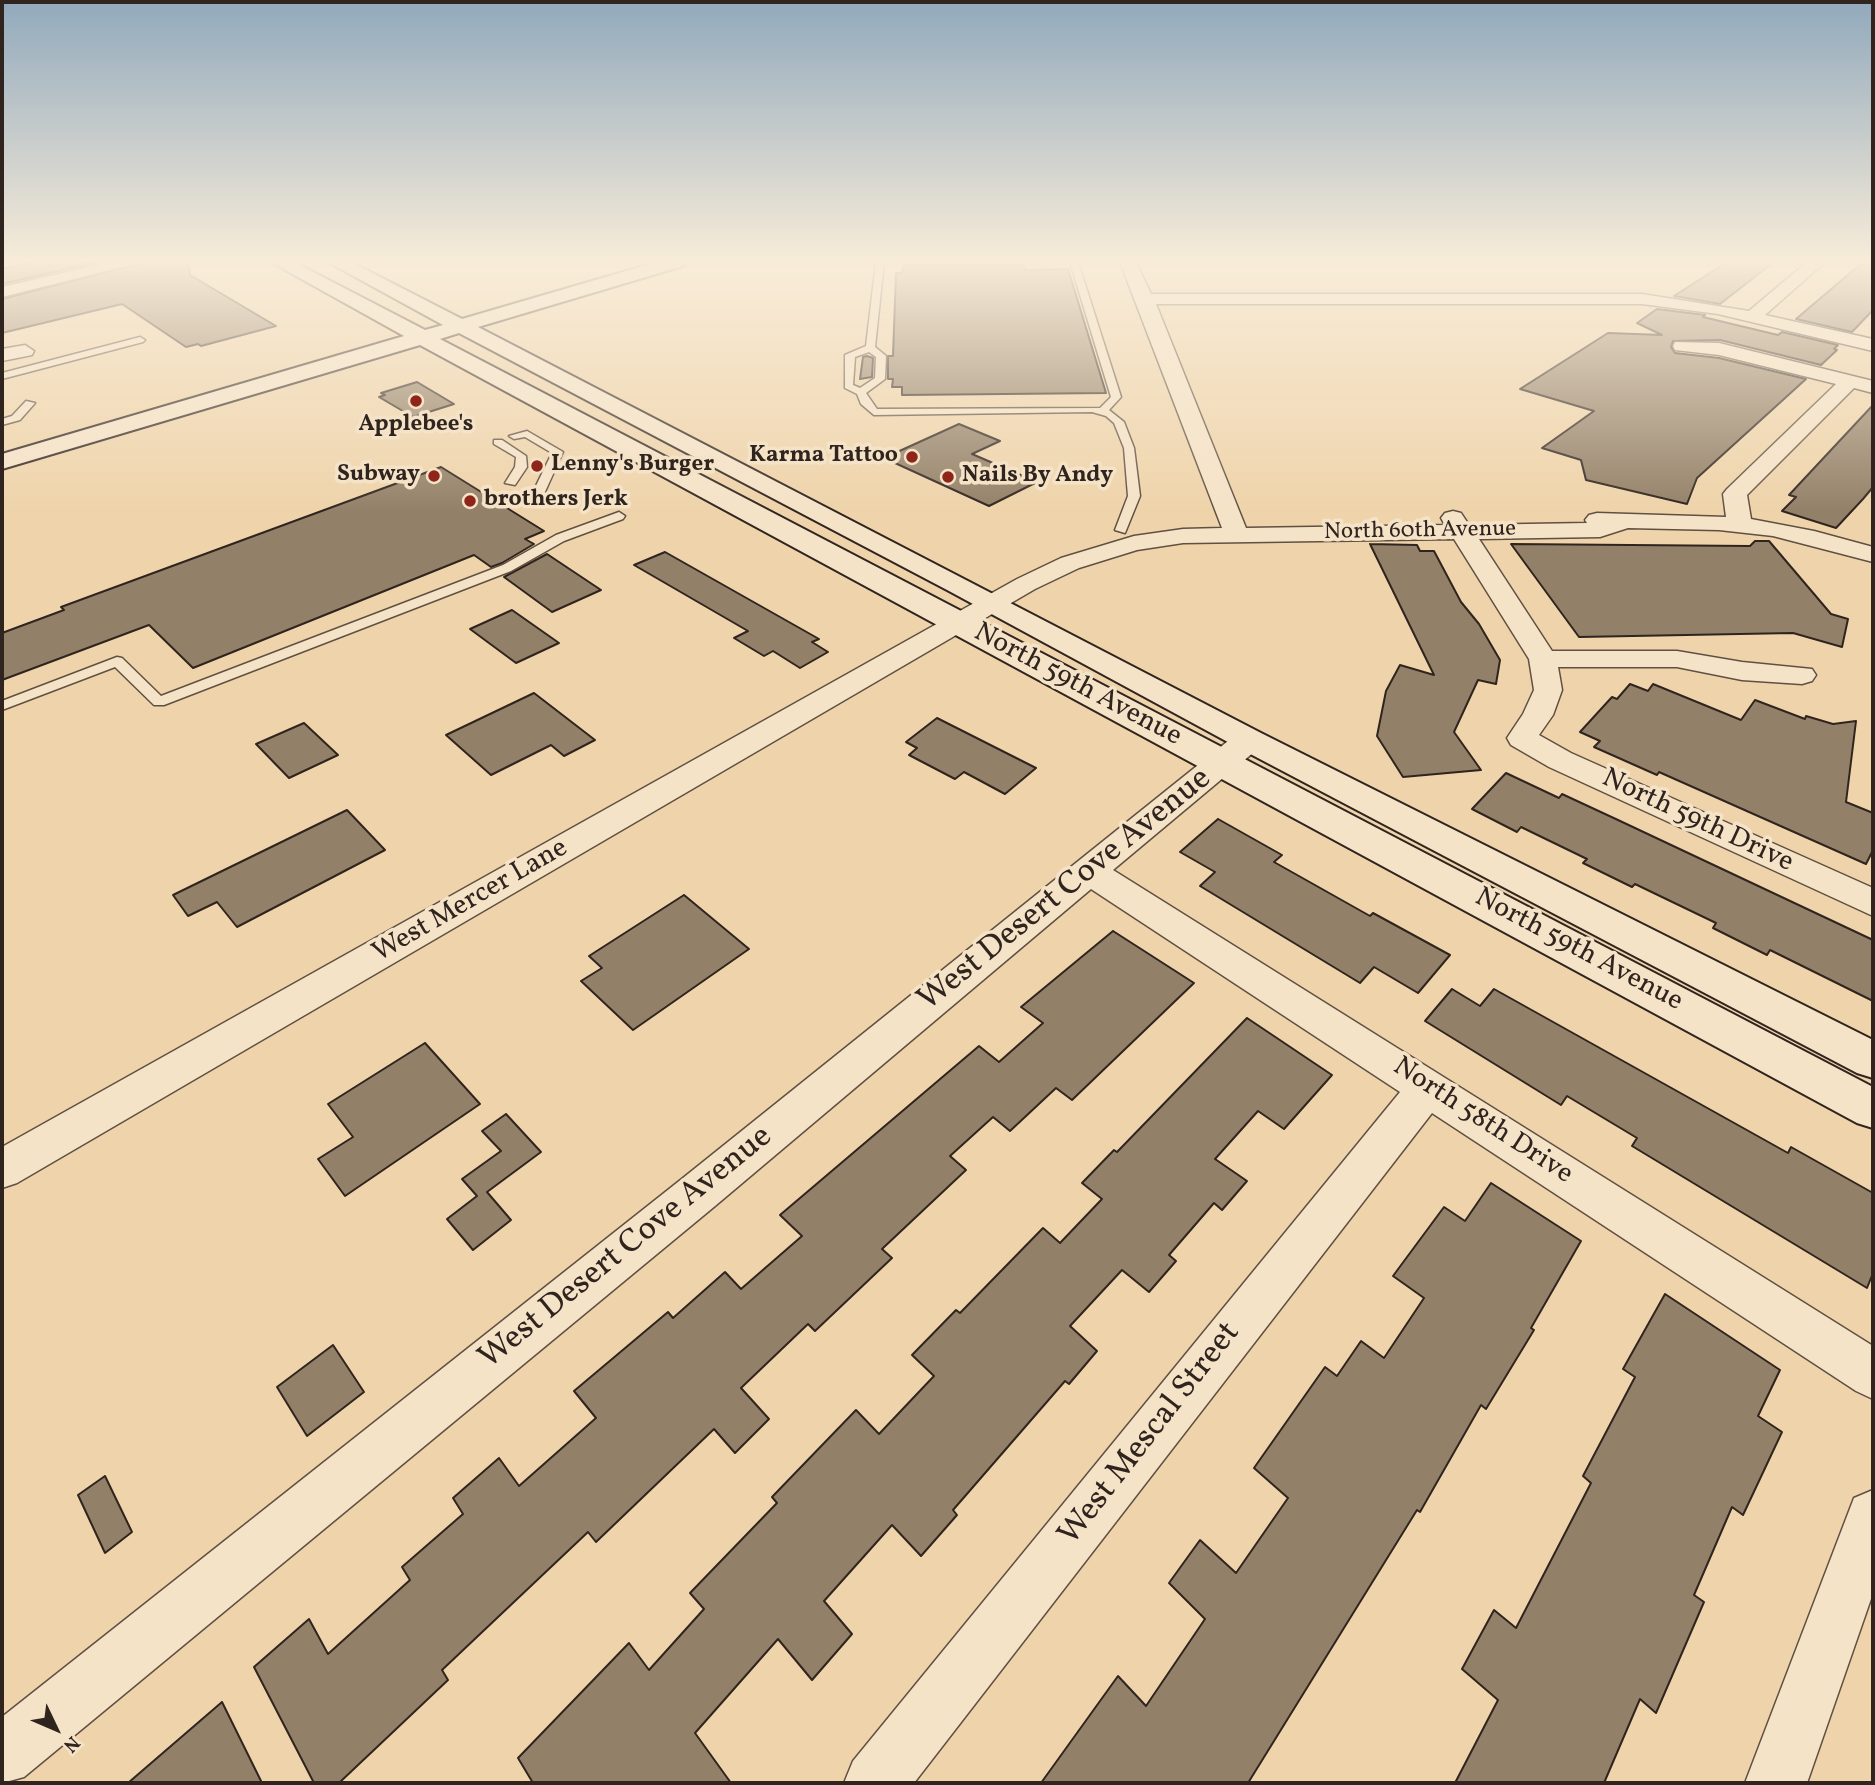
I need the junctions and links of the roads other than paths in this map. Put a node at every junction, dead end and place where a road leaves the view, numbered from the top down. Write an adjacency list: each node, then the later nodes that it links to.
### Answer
1 (119, 345): 12 (lane)
2 (367, 345): 20 (main road)
3 (374, 345): 22 (main road)
4 (432, 345): 31 (main road, North 59th Avenue)
5 (494, 345): 31 (main road, North 59th Avenue)
6 (1100, 345): 17 (lane)
7 (1163, 345): 28 (street)
8 (1682, 346): 13 (street)
9 (870, 348): 15 (lane); 15 (lane)
10 (25, 351): 11 (street)
11 (2, 355)
12 (2, 376)
13 (1850, 381): 14 (street); 27 (street)
14 (1873, 387)
15 (862, 392): 17 (lane)
16 (30, 403): 18 (lane)
17 (1102, 412): 29 (lane)
18 (2, 422)
19 (514, 436): 24 (lane)
20 (2, 442)
21 (498, 442): 23 (lane)
22 (2, 462)
23 (511, 483)
24 (538, 494)
25 (619, 516): 34 (lane)
26 (1456, 525): 27 (street, North 60th Avenue); 28 (street, North 60th Avenue); 32 (street)
27 (1741, 526): 30 (street, North 60th Avenue)
28 (1233, 527): 29 (street, West Mercer Lane); 31 (street, West Mercer Lane)
29 (1122, 530): 31 (street, West Mercer Lane)
30 (1873, 555)
31 (961, 614): 35 (main road, North 59th Avenue); 41 (street, West Mercer Lane)
32 (1543, 659): 33 (street); 37 (street, North 59th Drive)
33 (1802, 675)
34 (2, 706)
35 (1236, 751): 36 (street, West Desert Cove Avenue); 38 (main road, North 59th Avenue); 40 (main road, North 59th Avenue)
36 (1089, 871): 39 (street, North 58th Drive); 44 (street, West Desert Cove Avenue)
37 (1873, 903)
38 (1873, 1060)
39 (1428, 1087): 42 (street, North 58th Drive); 45 (street, West Mescal Street)
40 (1873, 1109)
41 (2, 1169)
42 (1873, 1374)
43 (1873, 1517): 46 (street)
44 (2, 1755)
45 (875, 1783)
46 (1776, 1783)

